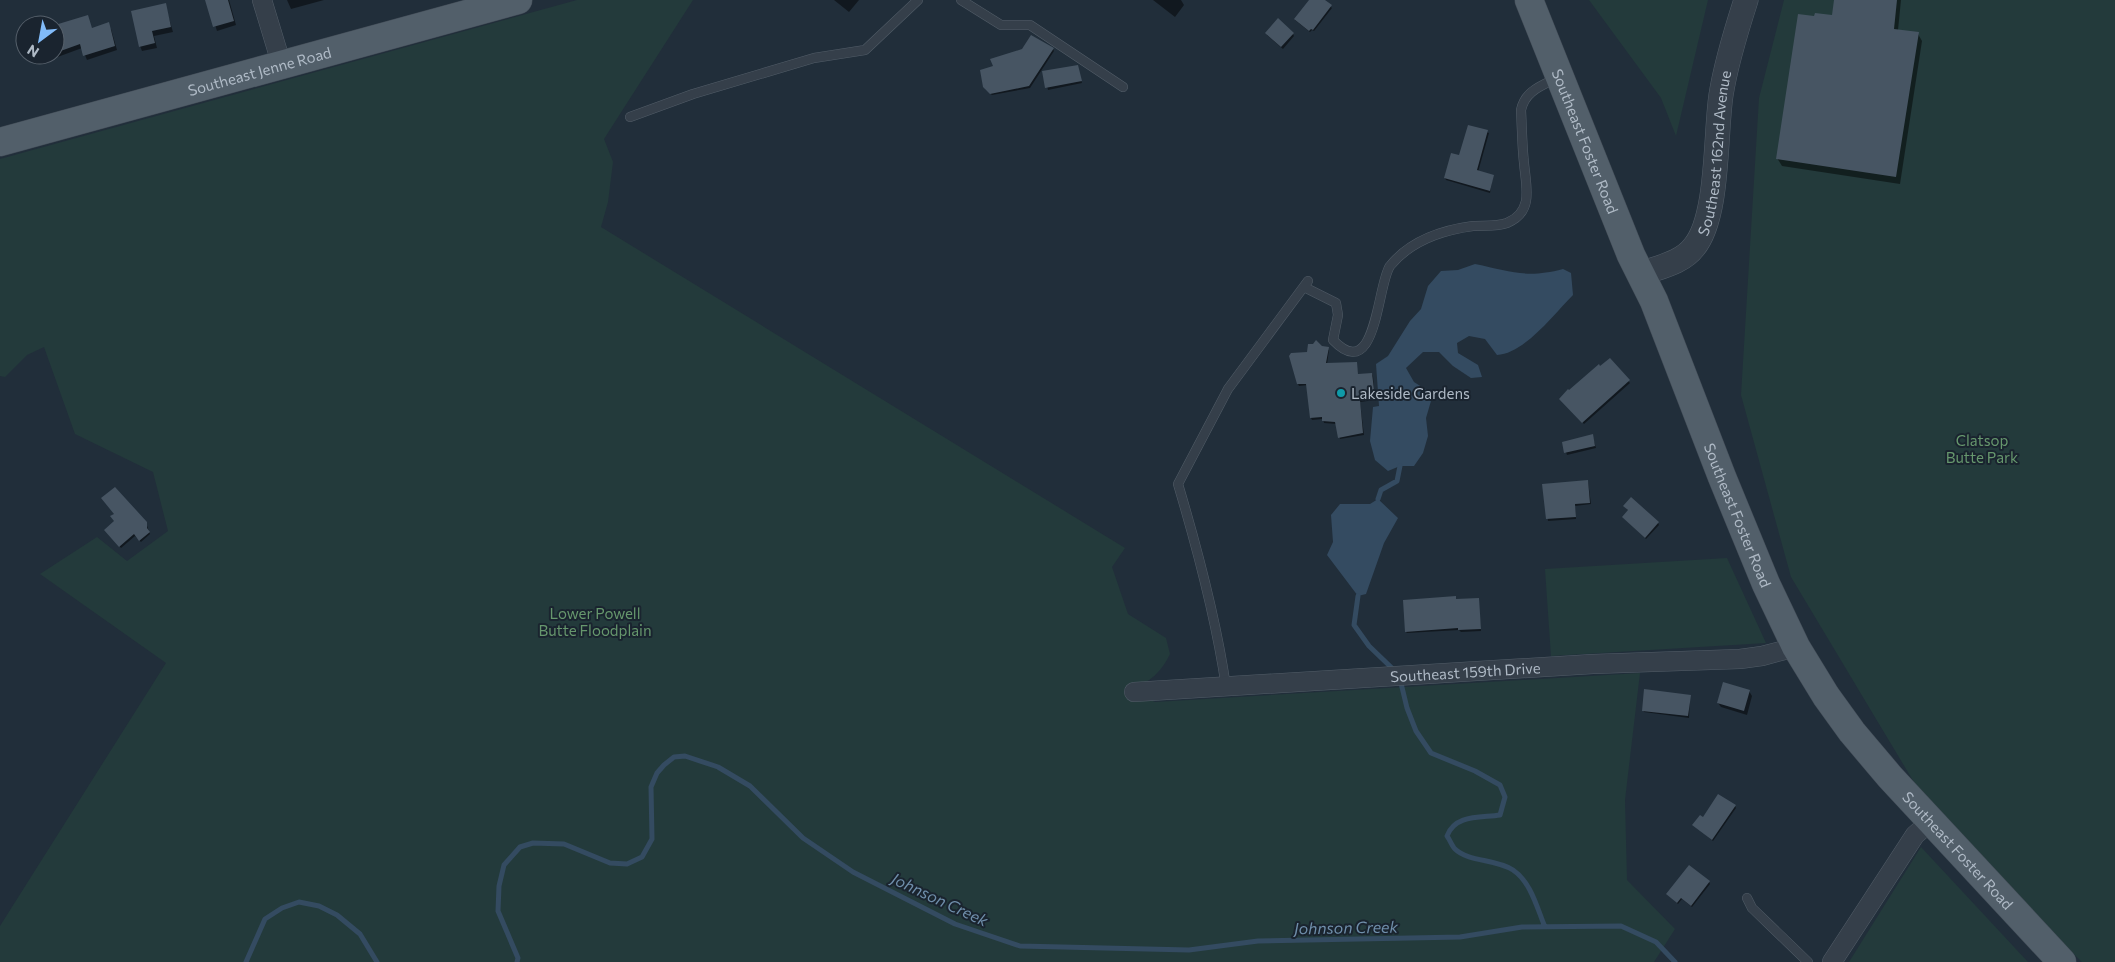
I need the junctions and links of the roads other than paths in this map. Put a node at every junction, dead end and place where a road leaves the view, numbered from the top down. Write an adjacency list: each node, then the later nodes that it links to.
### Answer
1 (262, 0): 7 (street)
2 (518, 0): 7 (main road, Southeast Jenne Road)
3 (918, 0): 10 (lane)
4 (961, 0): 9 (lane)
5 (1529, 0): 8 (main road, Southeast Foster Road)
6 (1746, 0): 12 (street, Southeast 162nd Avenue)
7 (282, 66): 11 (main road, Southeast Jenne Road)
8 (1560, 76): 12 (main road, Southeast Foster Road); 14 (lane)
9 (1123, 87)
10 (630, 117)
11 (0, 142)
12 (1641, 274): 13 (main road, Southeast Foster Road)
13 (1796, 647): 14 (street, Southeast 159th Drive); 16 (main road, Southeast Foster Road)
14 (1226, 686): 15 (street, Southeast 159th Drive)
15 (1134, 692)
16 (1930, 822): 19 (street); 20 (main road, Southeast Foster Road)
17 (1748, 898): 18 (lane)
18 (1808, 962)
19 (1832, 962)
20 (2062, 962)

